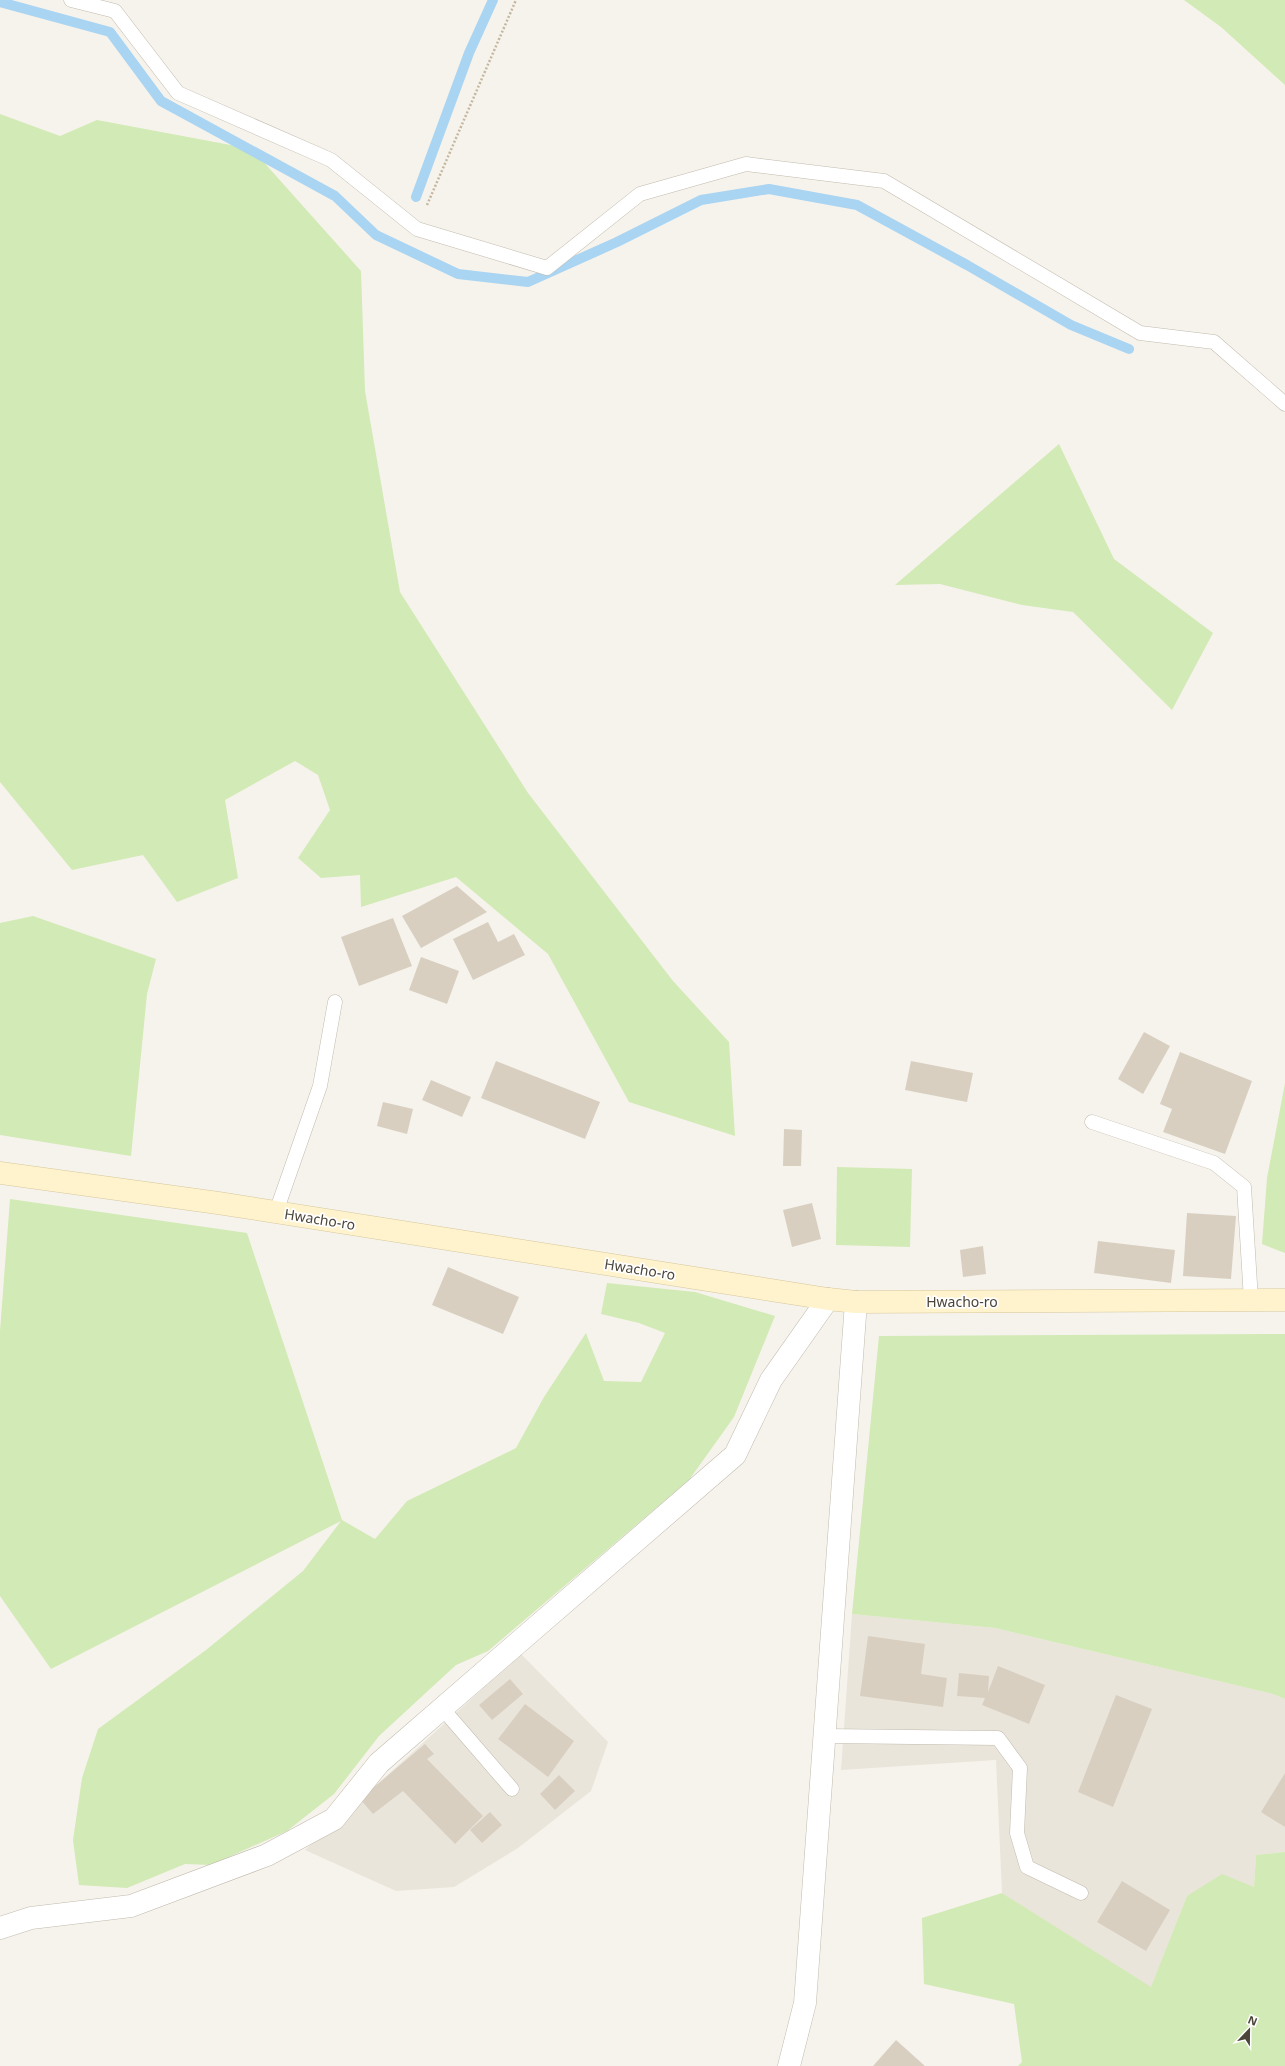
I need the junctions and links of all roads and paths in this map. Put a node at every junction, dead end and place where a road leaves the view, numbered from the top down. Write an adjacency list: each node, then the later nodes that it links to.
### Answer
1 (71, 0): 3 (lane)
2 (516, 0): 3 (path)
3 (417, 229): 4 (lane)
4 (1285, 404)
5 (335, 1002): 8 (lane)
6 (1092, 1122): 10 (lane)
7 (0, 1173): 8 (street, Hwacho-ro)
8 (276, 1212): 9 (street, Hwacho-ro)
9 (828, 1299): 12 (street, Hwacho-ro); 13 (street)
10 (1251, 1300): 11 (street, Hwacho-ro); 12 (street, Hwacho-ro)
11 (1285, 1300)
12 (856, 1302): 14 (street)
13 (442, 1708): 15 (lane); 17 (street)
14 (826, 1736): 16 (lane); 18 (street)
15 (512, 1789)
16 (1081, 1893)
17 (0, 1928)
18 (789, 2066)

